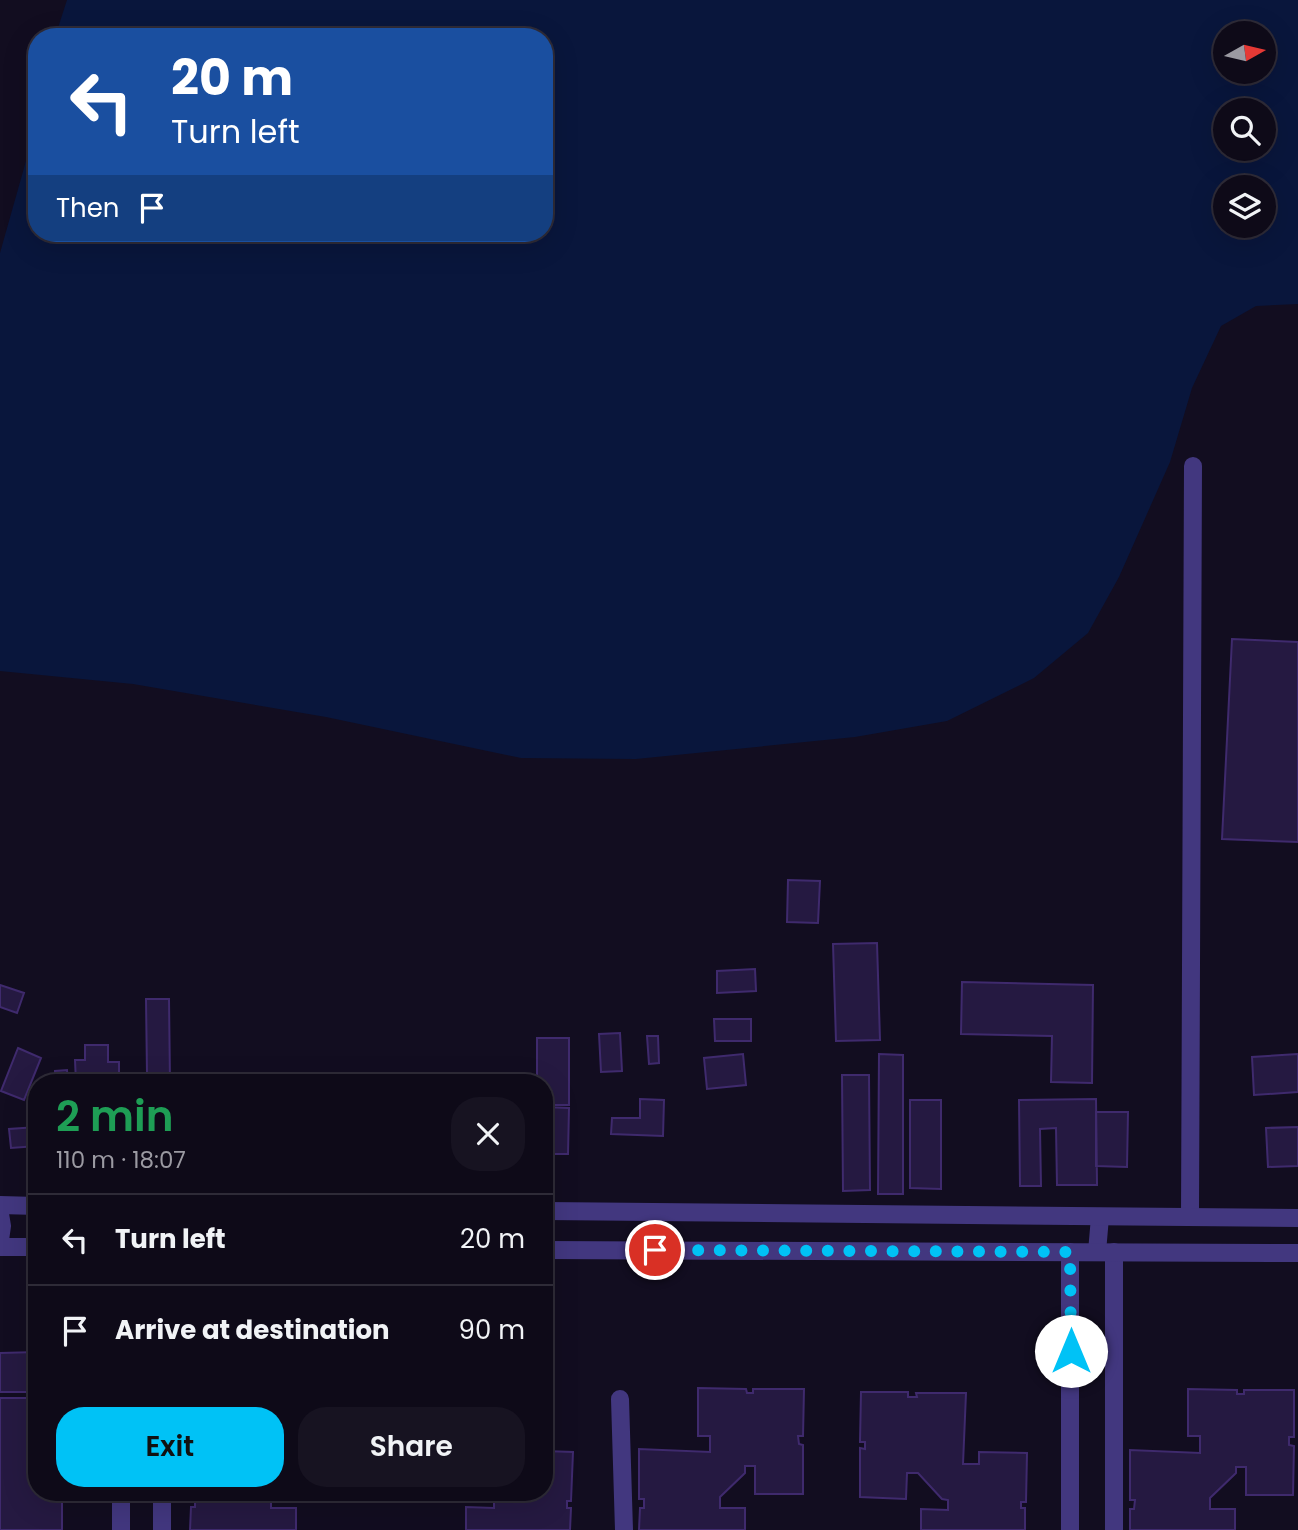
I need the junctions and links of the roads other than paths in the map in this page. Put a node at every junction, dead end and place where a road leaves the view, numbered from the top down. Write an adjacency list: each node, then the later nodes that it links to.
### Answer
1 (1193, 466): 7 (street)
2 (0, 1205): 3 (street)
3 (28, 1206)
4 (553, 1211): 6 (street)
5 (0, 1214): 9 (street)
6 (1100, 1217): 7 (street); 14 (street)
7 (1190, 1217): 8 (street)
8 (1298, 1218)
9 (0, 1240)
10 (0, 1247): 11 (street)
11 (28, 1247)
12 (553, 1250): 13 (street)
13 (1070, 1252): 14 (street); 22 (street)
14 (1106, 1252): 15 (street); 23 (street)
15 (1298, 1253)
16 (620, 1399): 21 (street)
17 (121, 1501): 19 (street)
18 (162, 1501): 20 (street)
19 (121, 1530)
20 (162, 1530)
21 (624, 1530)
22 (1070, 1530)
23 (1114, 1530)

